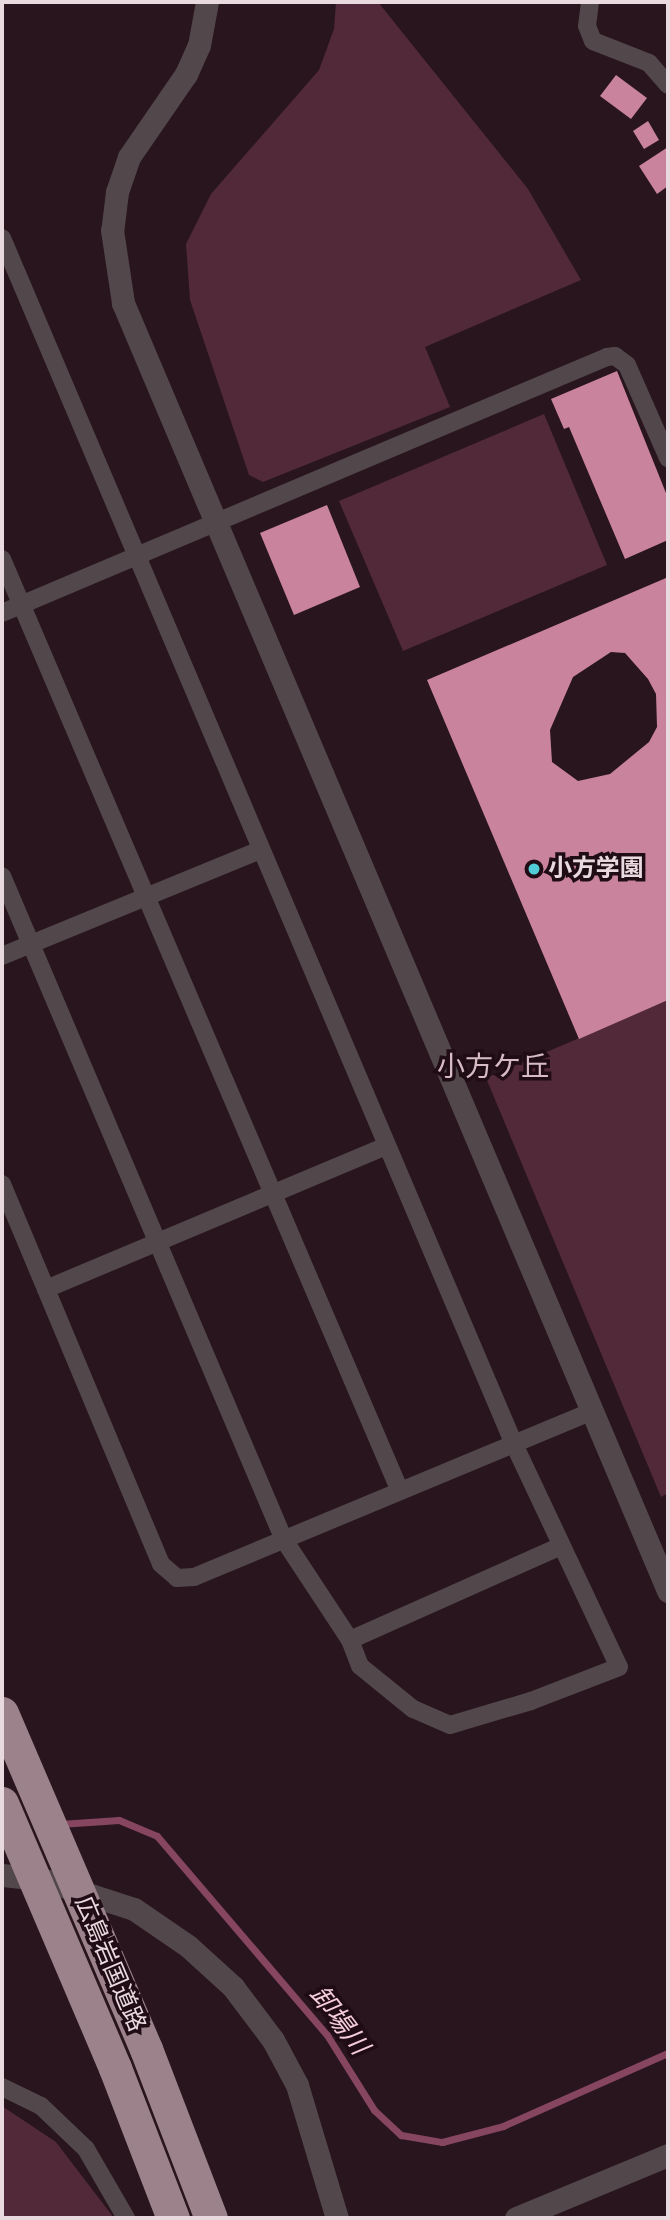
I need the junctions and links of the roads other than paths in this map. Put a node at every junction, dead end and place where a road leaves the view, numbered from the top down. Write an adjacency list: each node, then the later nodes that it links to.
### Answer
1 (207, 2): 6 (street)
2 (590, 2): 3 (street)
3 (668, 85)
4 (2, 239): 7 (street)
5 (668, 458): 6 (street)
6 (215, 523): 7 (street); 21 (street)
7 (136, 556): 9 (street); 11 (street)
8 (2, 559): 9 (street)
9 (21, 604): 10 (street); 13 (street)
10 (2, 613)
11 (260, 849): 13 (street); 16 (street)
12 (2, 876): 14 (street)
13 (146, 897): 14 (street); 18 (street)
14 (31, 944): 15 (street); 19 (street)
15 (2, 956)
16 (386, 1146): 18 (street); 22 (street)
17 (2, 1184): 20 (street)
18 (273, 1193): 19 (street); 23 (street)
19 (158, 1242): 20 (street); 24 (street)
20 (46, 1289): 24 (street)
21 (591, 1412): 22 (street); 26 (street)
22 (514, 1444): 23 (street); 25 (street)
23 (400, 1491): 24 (street)
24 (284, 1539): 27 (street)
25 (561, 1546): 27 (street); 27 (street)
26 (668, 1591)
27 (350, 1640)
28 (2, 1713): 33 (highway, 広島岩国道路)
29 (2, 1803): 34 (highway, 広島岩国道路)
30 (2, 1875): 36 (street)
31 (2, 2087): 35 (street)
32 (668, 2155): 37 (street)
33 (207, 2209)
34 (172, 2216)
35 (126, 2218)
36 (337, 2218)
37 (516, 2218)

